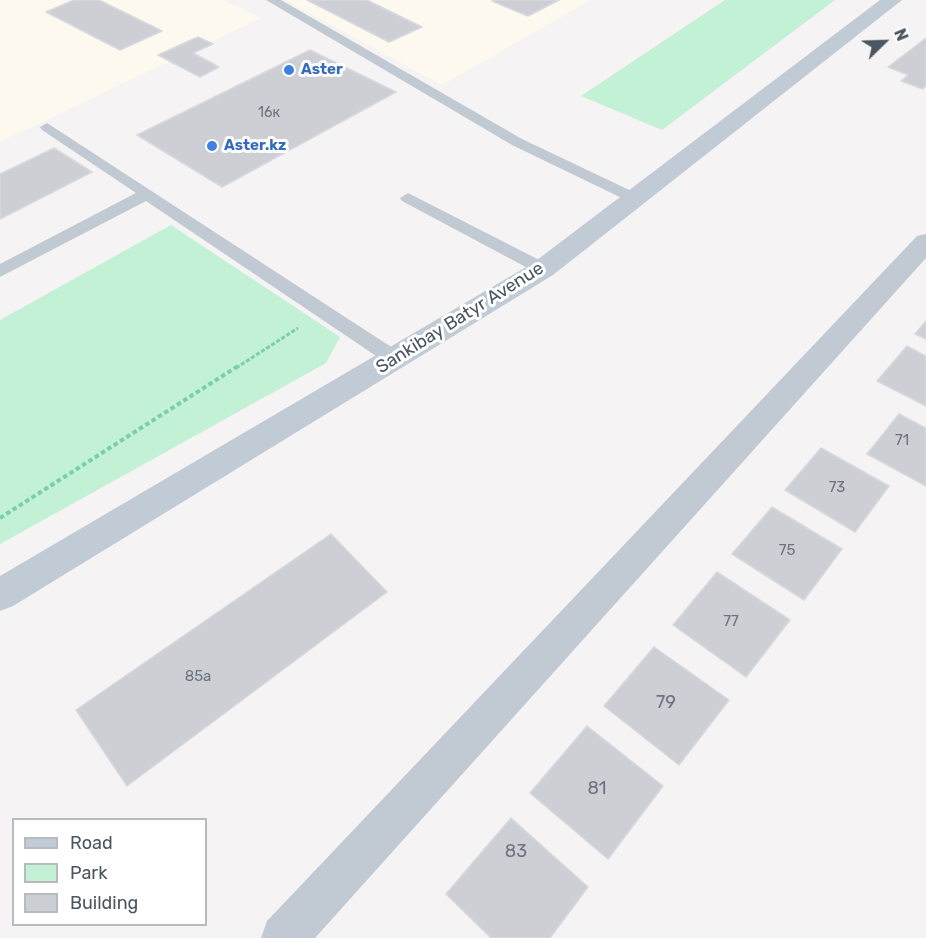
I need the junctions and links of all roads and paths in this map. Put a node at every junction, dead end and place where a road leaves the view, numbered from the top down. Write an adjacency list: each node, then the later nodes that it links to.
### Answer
1 (272, 0): 6 (lane)
2 (886, 1): 6 (street, Sankibay Batyr Avenue)
3 (47, 127): 4 (lane)
4 (147, 194): 9 (lane); 10 (lane)
5 (408, 198): 8 (lane)
6 (636, 199): 8 (street, Sankibay Batyr Avenue)
7 (926, 242): 14 (street)
8 (543, 269): 11 (street, Sankibay Batyr Avenue)
9 (0, 271)
10 (324, 312): 11 (lane); 12 (path)
11 (395, 359): 13 (street, Sankibay Batyr Avenue)
12 (0, 518)
13 (0, 596)
14 (284, 938)

